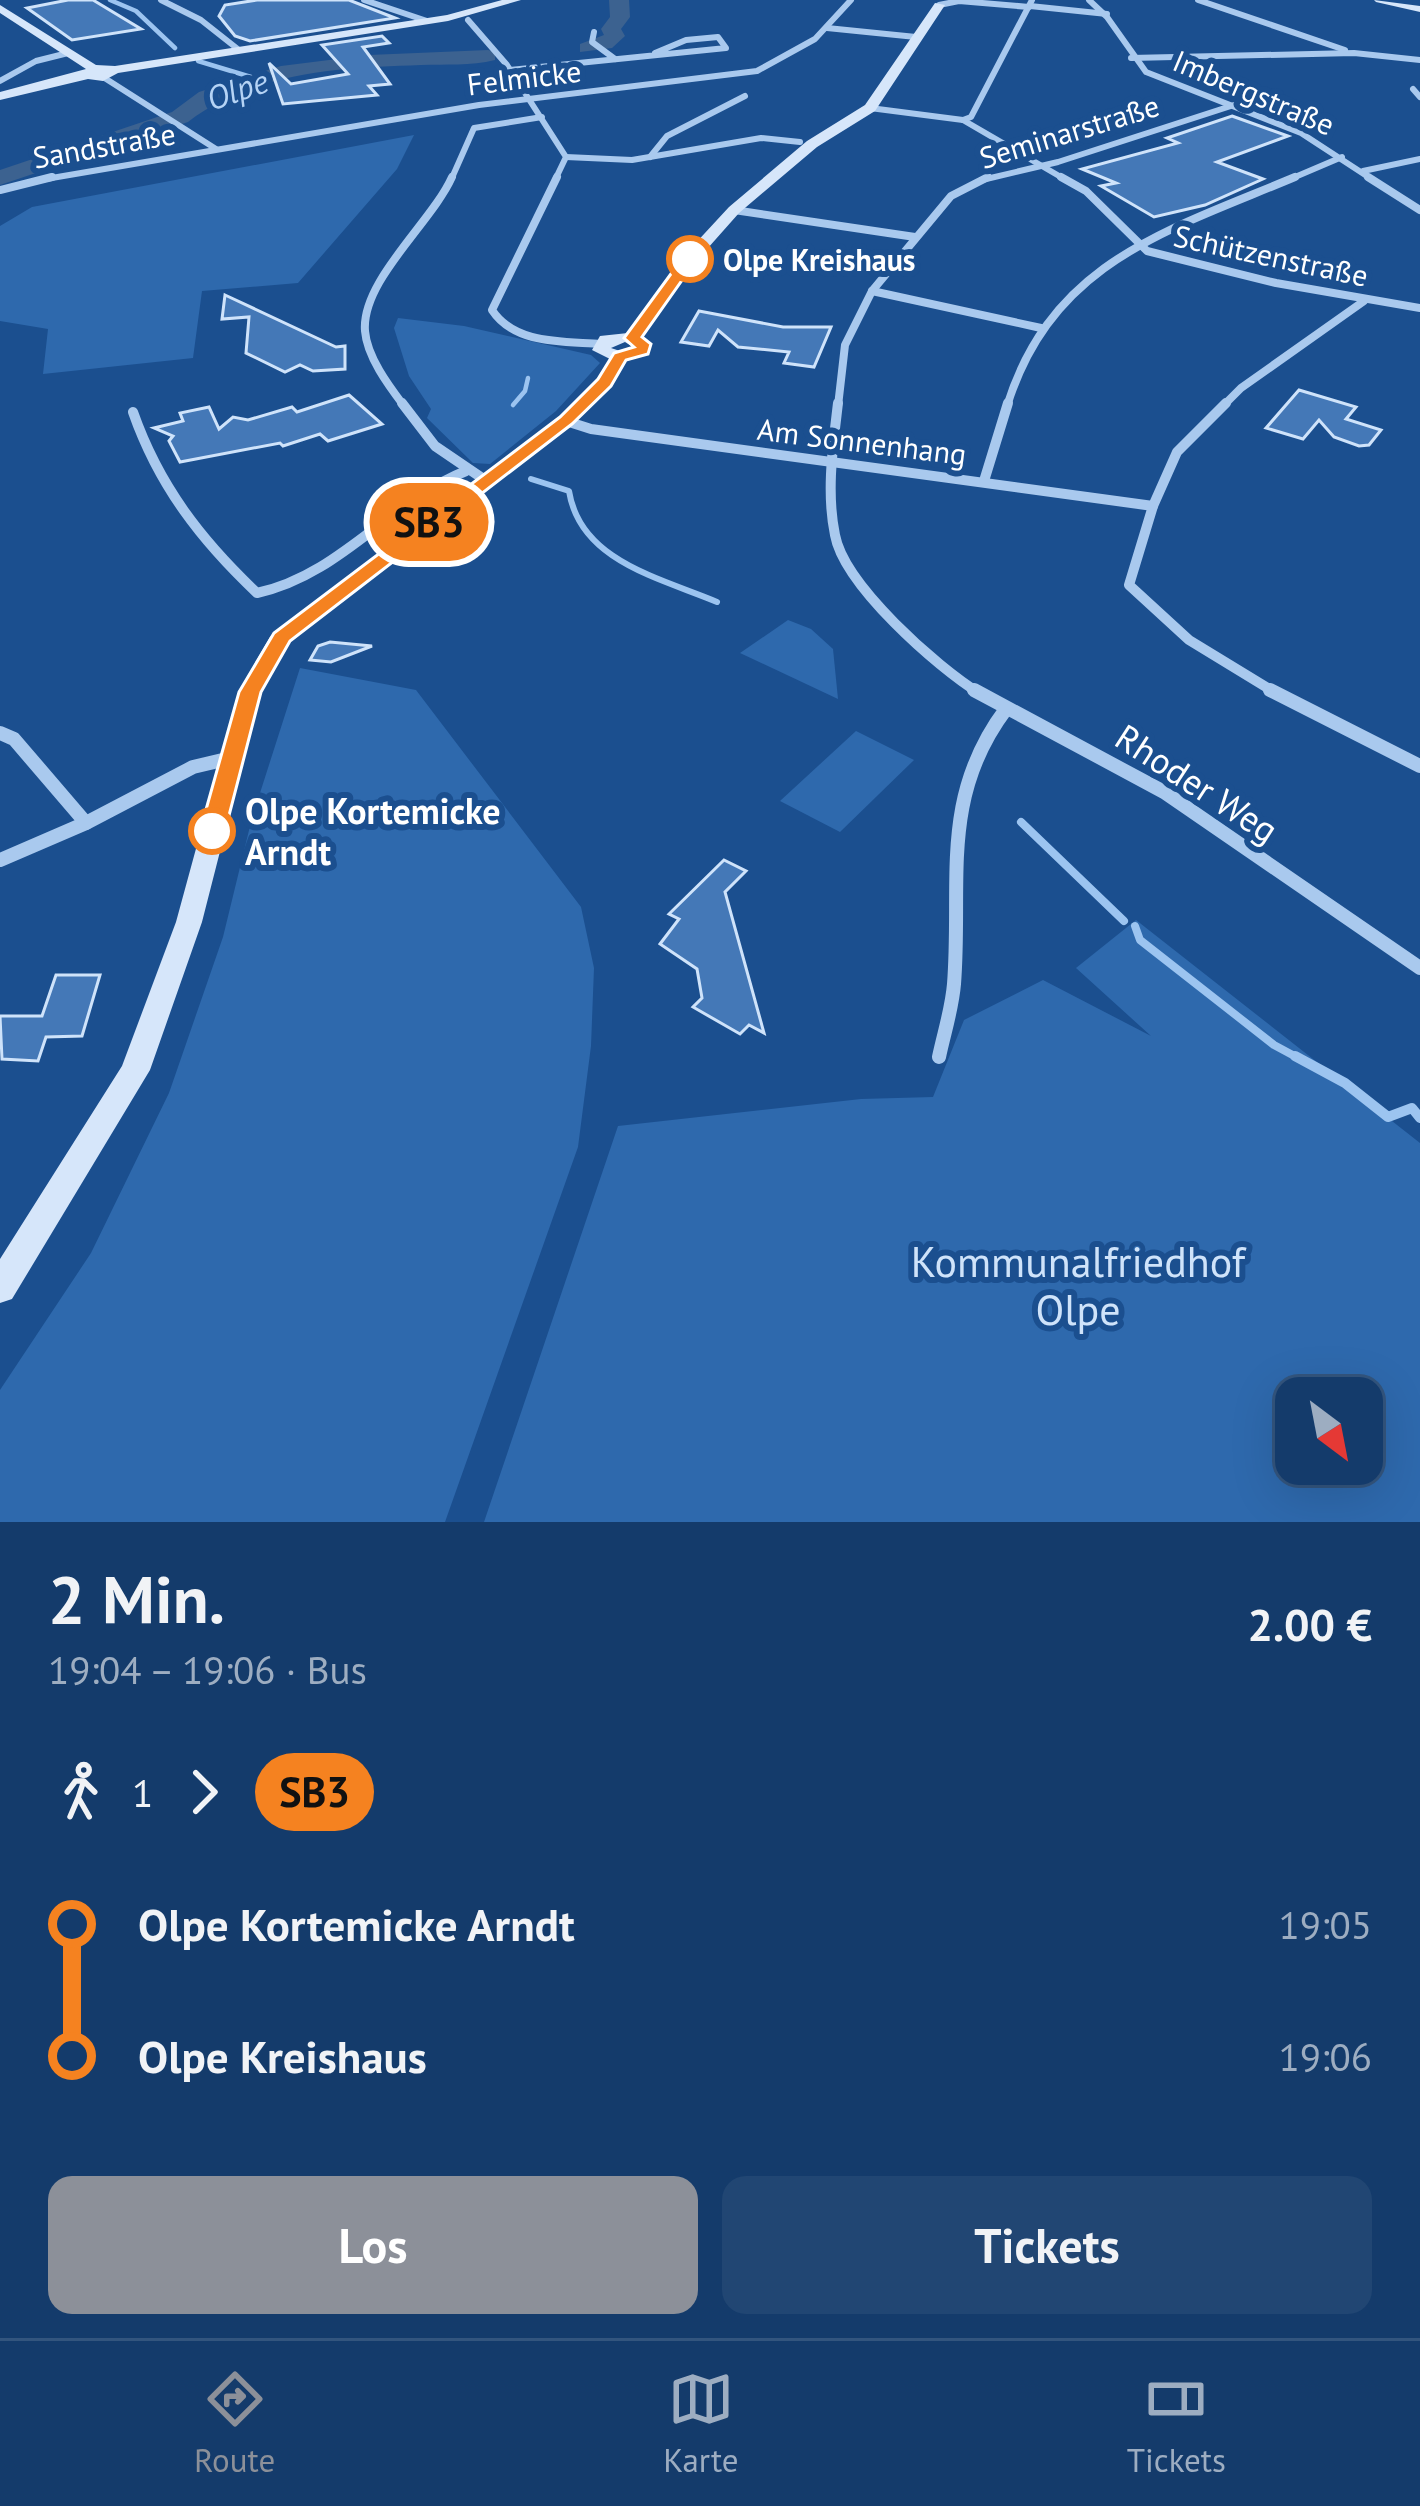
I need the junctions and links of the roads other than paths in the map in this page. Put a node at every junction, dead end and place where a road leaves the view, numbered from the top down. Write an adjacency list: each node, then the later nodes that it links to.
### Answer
1 (161, 0): 19 (street)
2 (515, 0): 14 (street)
3 (851, 0): 16 (street, Felmicke)
4 (1089, 0): 13 (street, Imbergstraße)
5 (1198, 0): 22 (street)
6 (1380, 0): 12 (street)
7 (370, 1): 15 (street)
8 (941, 1): 9 (street); 18 (street)
9 (957, 1): 10 (street)
10 (1030, 4): 13 (street); 37 (street)
11 (0, 8): 21 (street)
12 (1420, 9)
13 (1108, 14): 23 (street, Imbergstraße)
14 (469, 16): 15 (street); 26 (street)
15 (404, 19): 19 (street)
16 (826, 28): 18 (street); 33 (street, Felmicke)
17 (594, 32): 24 (street)
18 (916, 38): 35 (street)
19 (239, 50): 27 (street)
20 (655, 52): 20 (street); 24 (street)
21 (68, 53): 27 (street); 28 (street)
22 (1358, 53): 23 (street); 25 (street)
23 (1131, 58): 34 (street, Imbergstraße)
24 (615, 59): 26 (street)
25 (1420, 60)
26 (510, 70): 33 (street)
27 (99, 73): 30 (street); 39 (street)
28 (0, 82)
29 (1413, 89): 32 (street)
30 (0, 96)
31 (745, 96): 42 (street)
32 (1420, 97)
33 (530, 99): 36 (street); 39 (street, Felmicke)
34 (1234, 105): 41 (street, Imbergstraße); 44 (street, Seminarstraße)
35 (870, 108): 37 (street, Schützenstraße); 47 (street)
36 (542, 117): 40 (street); 61 (street)
37 (963, 120): 44 (street, Schützenstraße)
38 (800, 142): 42 (street)
39 (216, 149): 46 (street, Sandstraße)
40 (566, 157): 42 (street); 56 (street)
41 (1342, 157): 45 (street, Imbergstraße); 50 (street)
42 (649, 158)
43 (1420, 159): 45 (street)
44 (1040, 165): 49 (street, Seminarstraße); 50 (street, Schützenstraße)
45 (1363, 170): 48 (street, Imbergstraße)
46 (0, 190)
47 (734, 210): 49 (street); 55 (street)
48 (1420, 210)
49 (915, 237): 51 (street, Seminarstraße)
50 (1135, 244): 52 (street, Schützenstraße); 54 (street)
51 (872, 291): 54 (street); 60 (street, Seminarstraße)
52 (1364, 301): 53 (street, Schützenstraße); 63 (street)
53 (1420, 308)
54 (1041, 328): 62 (street)
55 (633, 338): 56 (street); 57 (street)
56 (602, 344): 57 (street)
57 (620, 357): 59 (street)
58 (133, 412): 61 (street)
59 (566, 421): 60 (street, Am Sonnenhang); 61 (street)
60 (831, 462): 62 (street, Am Sonnenhang); 64 (street, Seminarstraße)
61 (475, 476): 67 (street)
62 (985, 481): 63 (street, Am Sonnenhang)
63 (1154, 506): 68 (street)
64 (934, 662): 65 (street, Rhoder Weg)
65 (1006, 709): 71 (street, Rhoder Weg); 72 (street)
66 (0, 733): 69 (street)
67 (231, 758): 69 (street); 73 (street)
68 (1420, 766)
69 (86, 823): 70 (street)
70 (0, 860)
71 (1420, 968)
72 (939, 1057)
73 (0, 1288)

